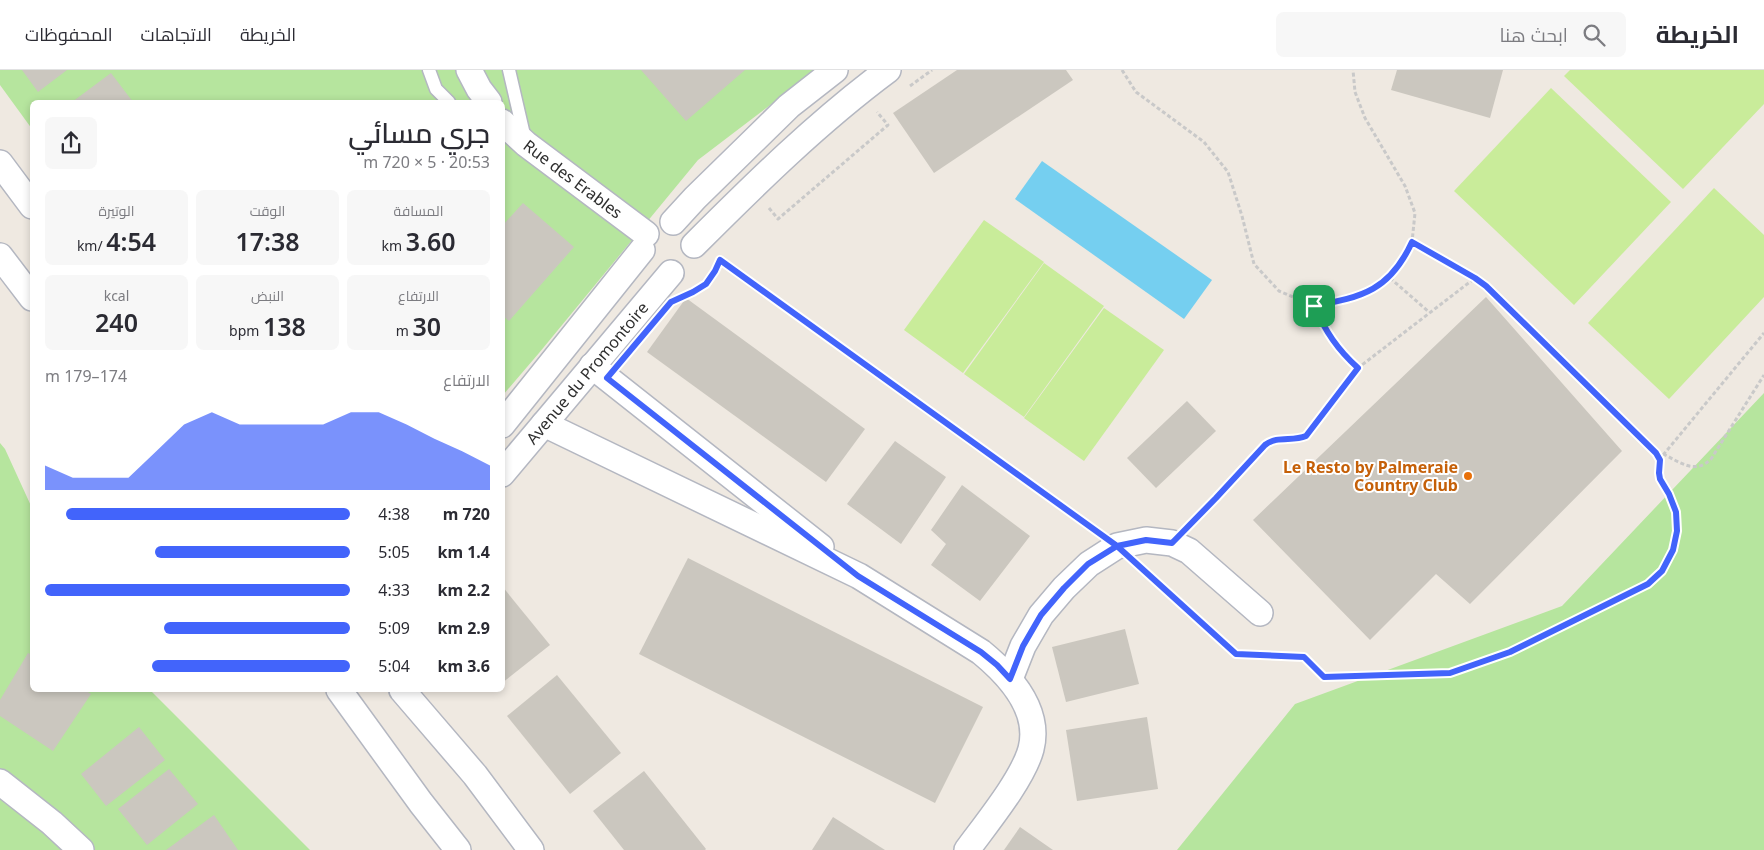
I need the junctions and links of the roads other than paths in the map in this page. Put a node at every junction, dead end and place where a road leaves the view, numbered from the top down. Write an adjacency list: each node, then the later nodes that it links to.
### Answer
1 (429, 70): 6 (lane)
2 (469, 70): 7 (street)
3 (509, 70): 9 (lane)
4 (835, 70): 12 (street)
5 (888, 70): 14 (street)
6 (447, 100)
7 (487, 100)
8 (505, 125): 9 (street, Rue des Erables)
9 (526, 144): 13 (street, Rue des Erables)
10 (0, 163): 11 (street)
11 (30, 203)
12 (673, 222): 13 (street); 14 (street)
13 (644, 242): 16 (street); 19 (street, Avenue du Promontoire)
14 (694, 244): 16 (street)
15 (0, 256): 17 (street)
16 (671, 272): 18 (street, Avenue du Promontoire)
17 (30, 295)
18 (592, 366): 20 (street, Avenue du Promontoire); 22 (street)
19 (505, 421)
20 (544, 424): 21 (street, Avenue du Promontoire); 22 (street)
21 (505, 470)
22 (858, 576): 24 (street)
23 (1260, 613): 24 (street)
24 (1010, 679): 31 (street)
25 (340, 692): 29 (street)
26 (404, 692): 30 (street)
27 (0, 782): 28 (street)
28 (81, 850)
29 (458, 850)
30 (531, 850)
31 (967, 850)

